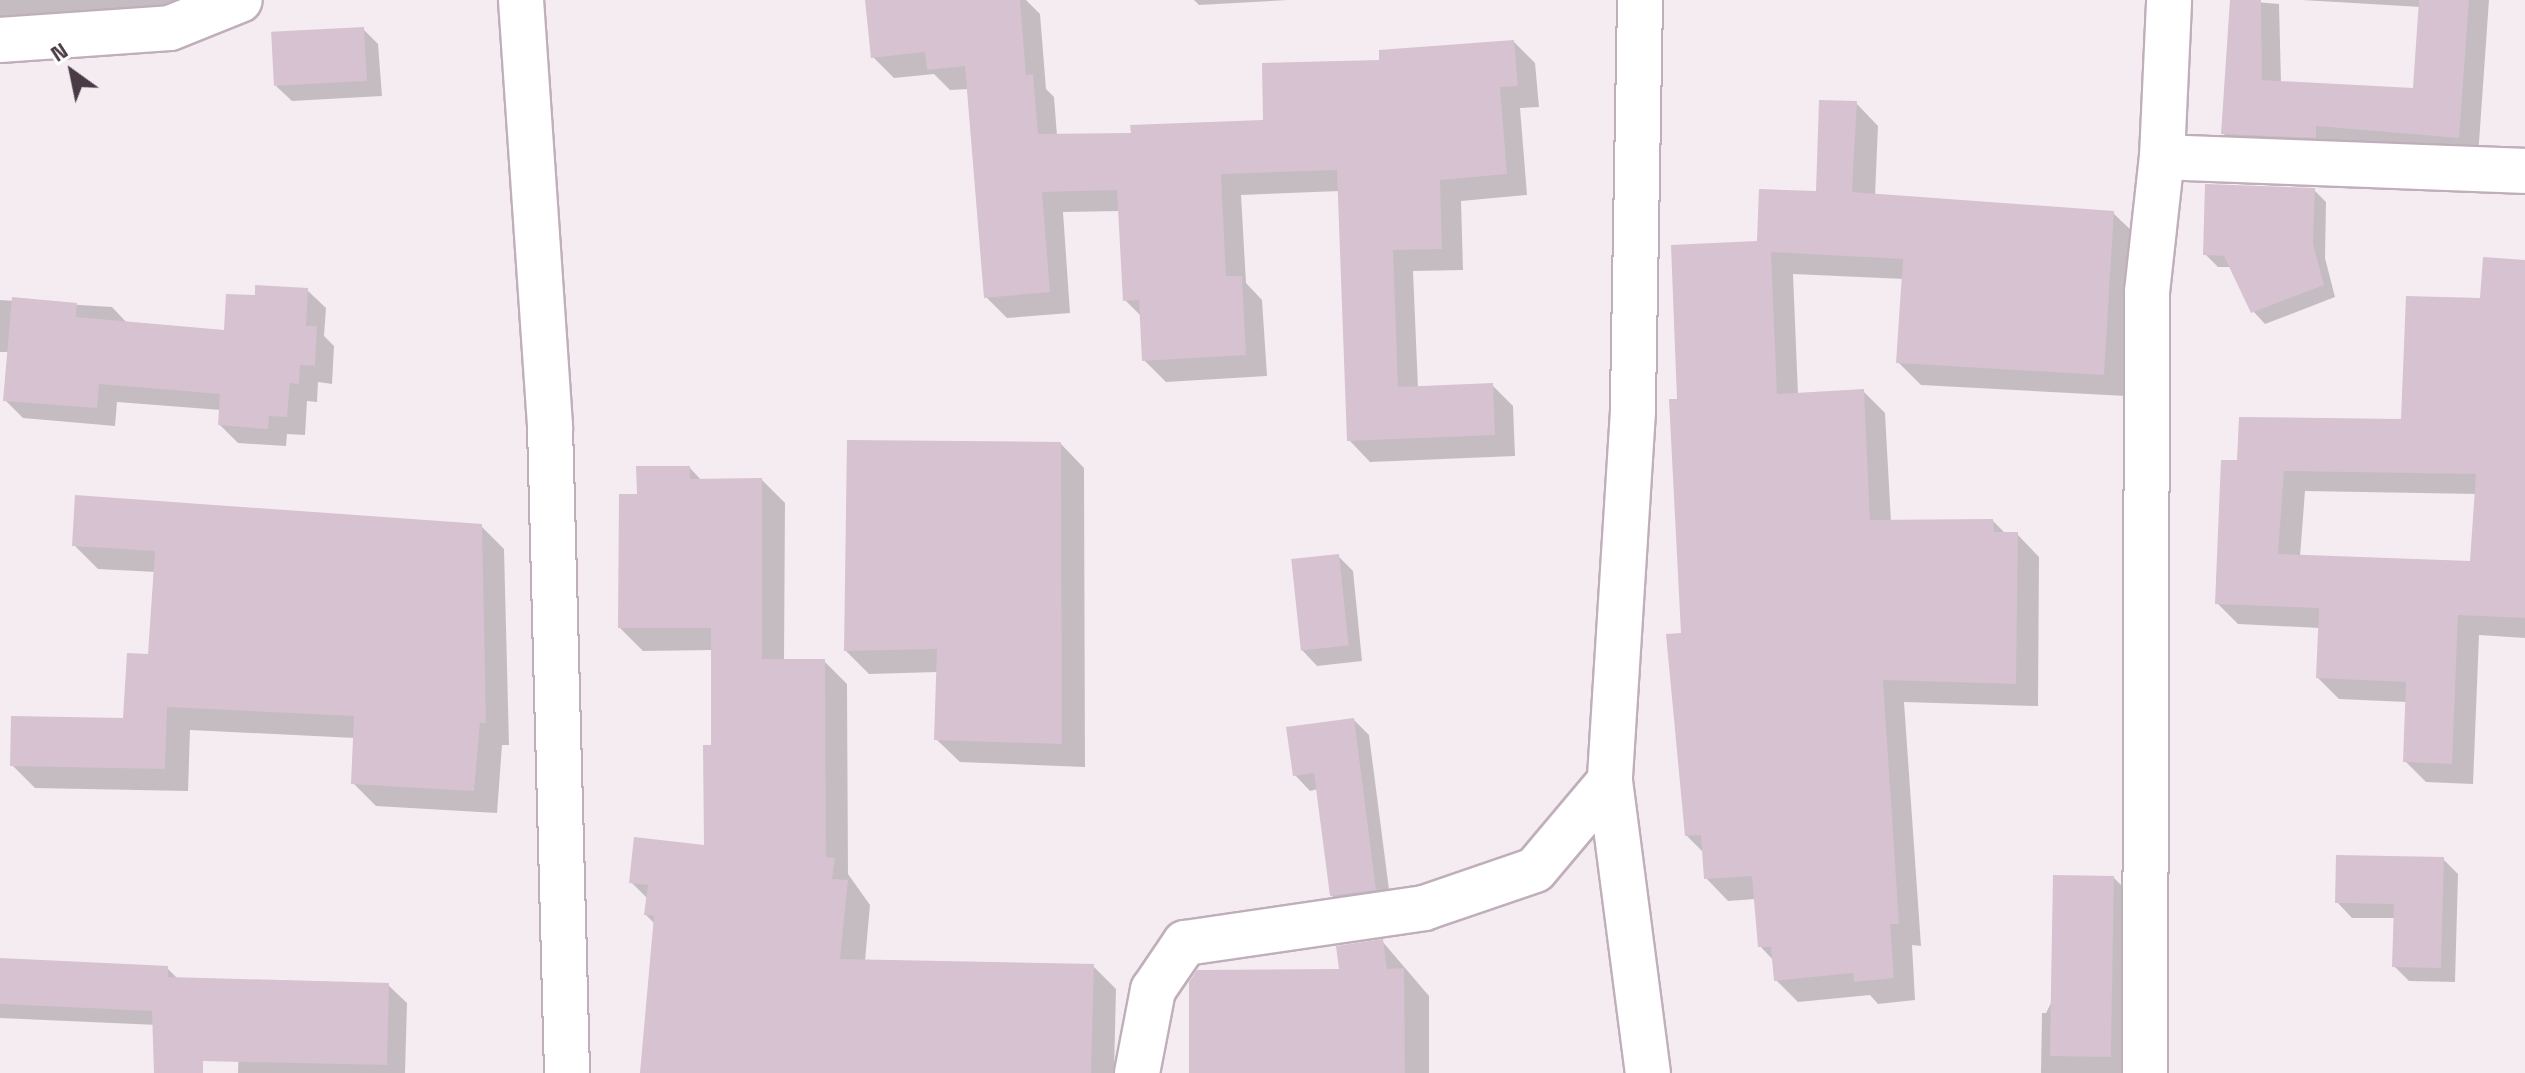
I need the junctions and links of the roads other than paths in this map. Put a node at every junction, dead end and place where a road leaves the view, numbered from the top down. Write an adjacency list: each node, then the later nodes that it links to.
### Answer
1 (240, 0): 5 (street)
2 (521, 0): 9 (street)
3 (1640, 0): 8 (street)
4 (2169, 0): 6 (street)
5 (0, 40)
6 (2162, 157): 7 (street); 12 (street)
7 (2525, 171)
8 (1610, 781): 10 (street); 11 (street)
9 (567, 1073)
10 (1137, 1073)
11 (1648, 1073)
12 (2145, 1073)

